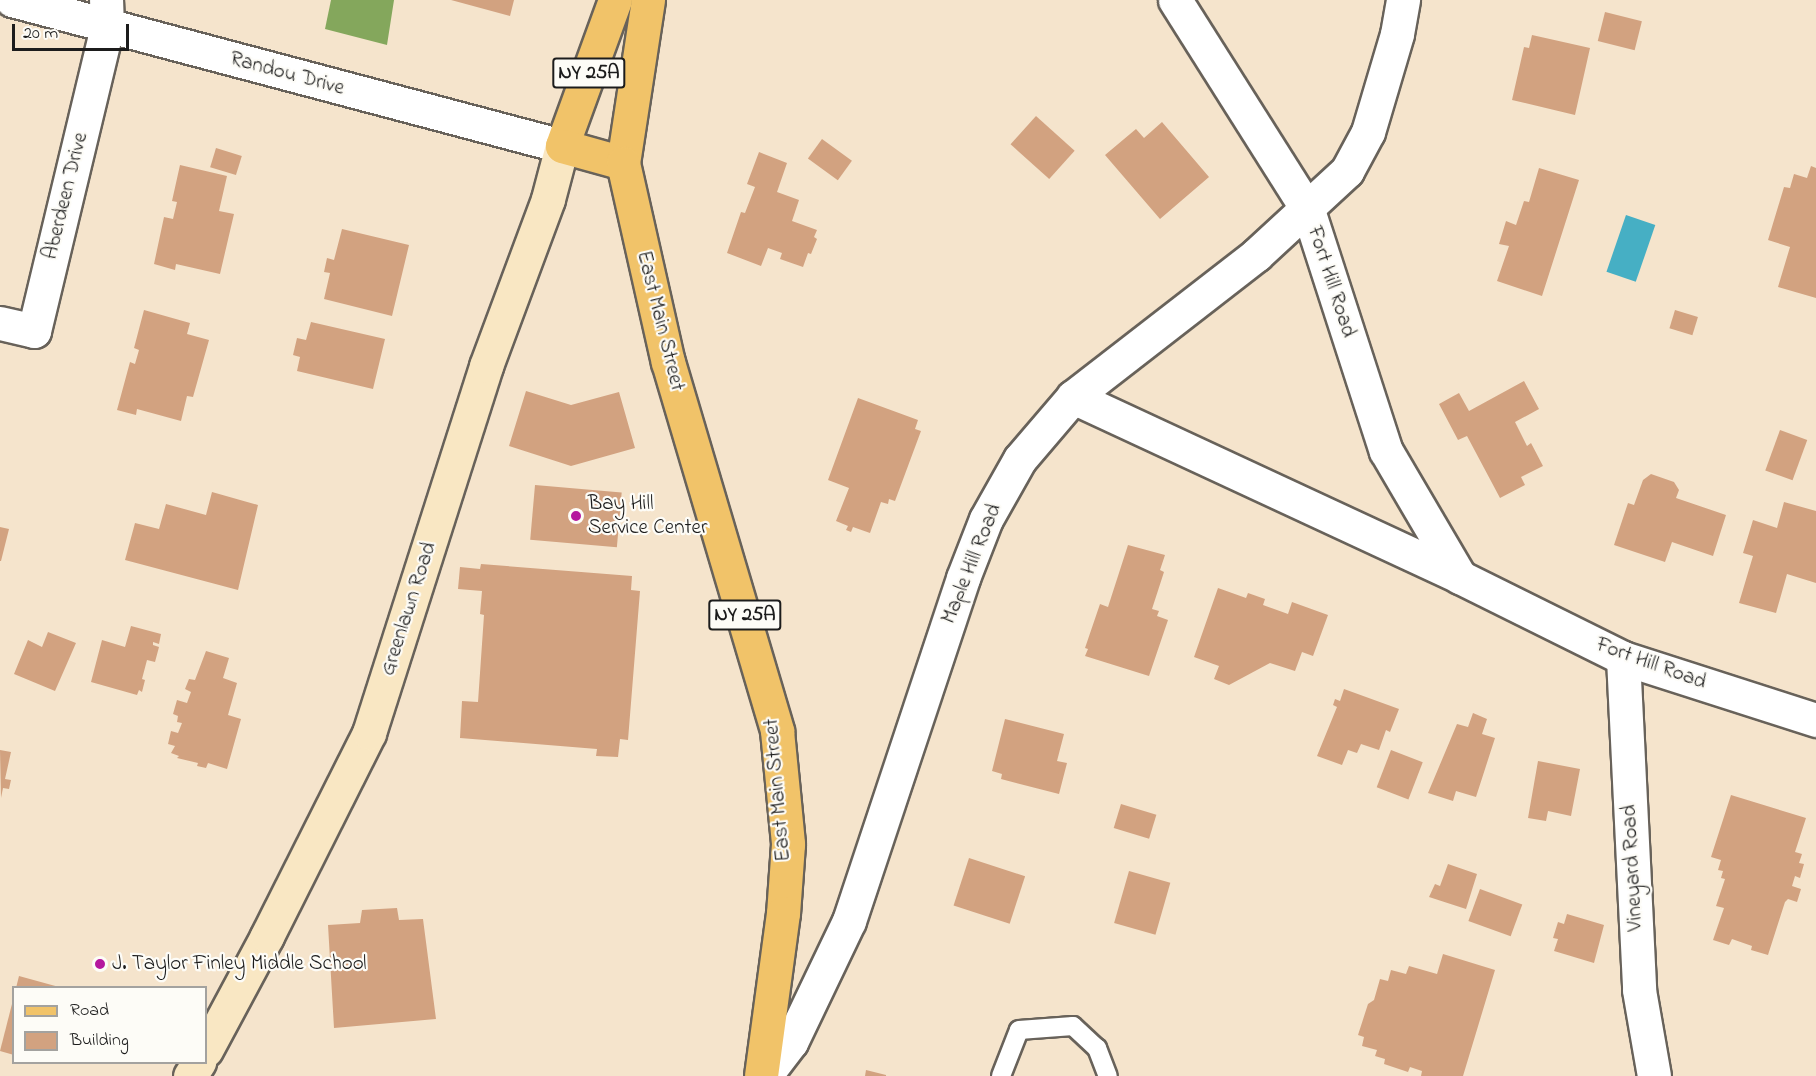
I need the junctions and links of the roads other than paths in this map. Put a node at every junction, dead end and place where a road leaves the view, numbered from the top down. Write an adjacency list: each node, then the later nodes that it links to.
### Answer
1 (12, 0): 6 (street, Randou Drive)
2 (615, 0): 7 (main road, NY 25A)
3 (648, 0): 8 (main road, East Main Street)
4 (1175, 0): 9 (street, Fort Hill Road)
5 (1403, 0): 9 (street, Maple Hill Road)
6 (106, 13): 7 (street, Randou Drive); 10 (street, Aberdeen Drive)
7 (562, 146): 8 (main road); 15 (main road, Greenlawn Road)
8 (623, 163): 16 (main road, East Main Street / NY 25A)
9 (1308, 210): 11 (street, Maple Hill Road); 12 (street, Fort Hill Road)
10 (0, 322)
11 (1073, 397): 12 (street, Fort Hill Road); 16 (street, Maple Hill Road)
12 (1460, 577): 13 (street, Fort Hill Road)
13 (1623, 658): 14 (street, Fort Hill Road); 19 (street, Vineyard Road)
14 (1816, 720)
15 (207, 1048)
16 (763, 1076)
17 (1001, 1076): 18 (lane)
18 (1108, 1076)
19 (1654, 1076)

